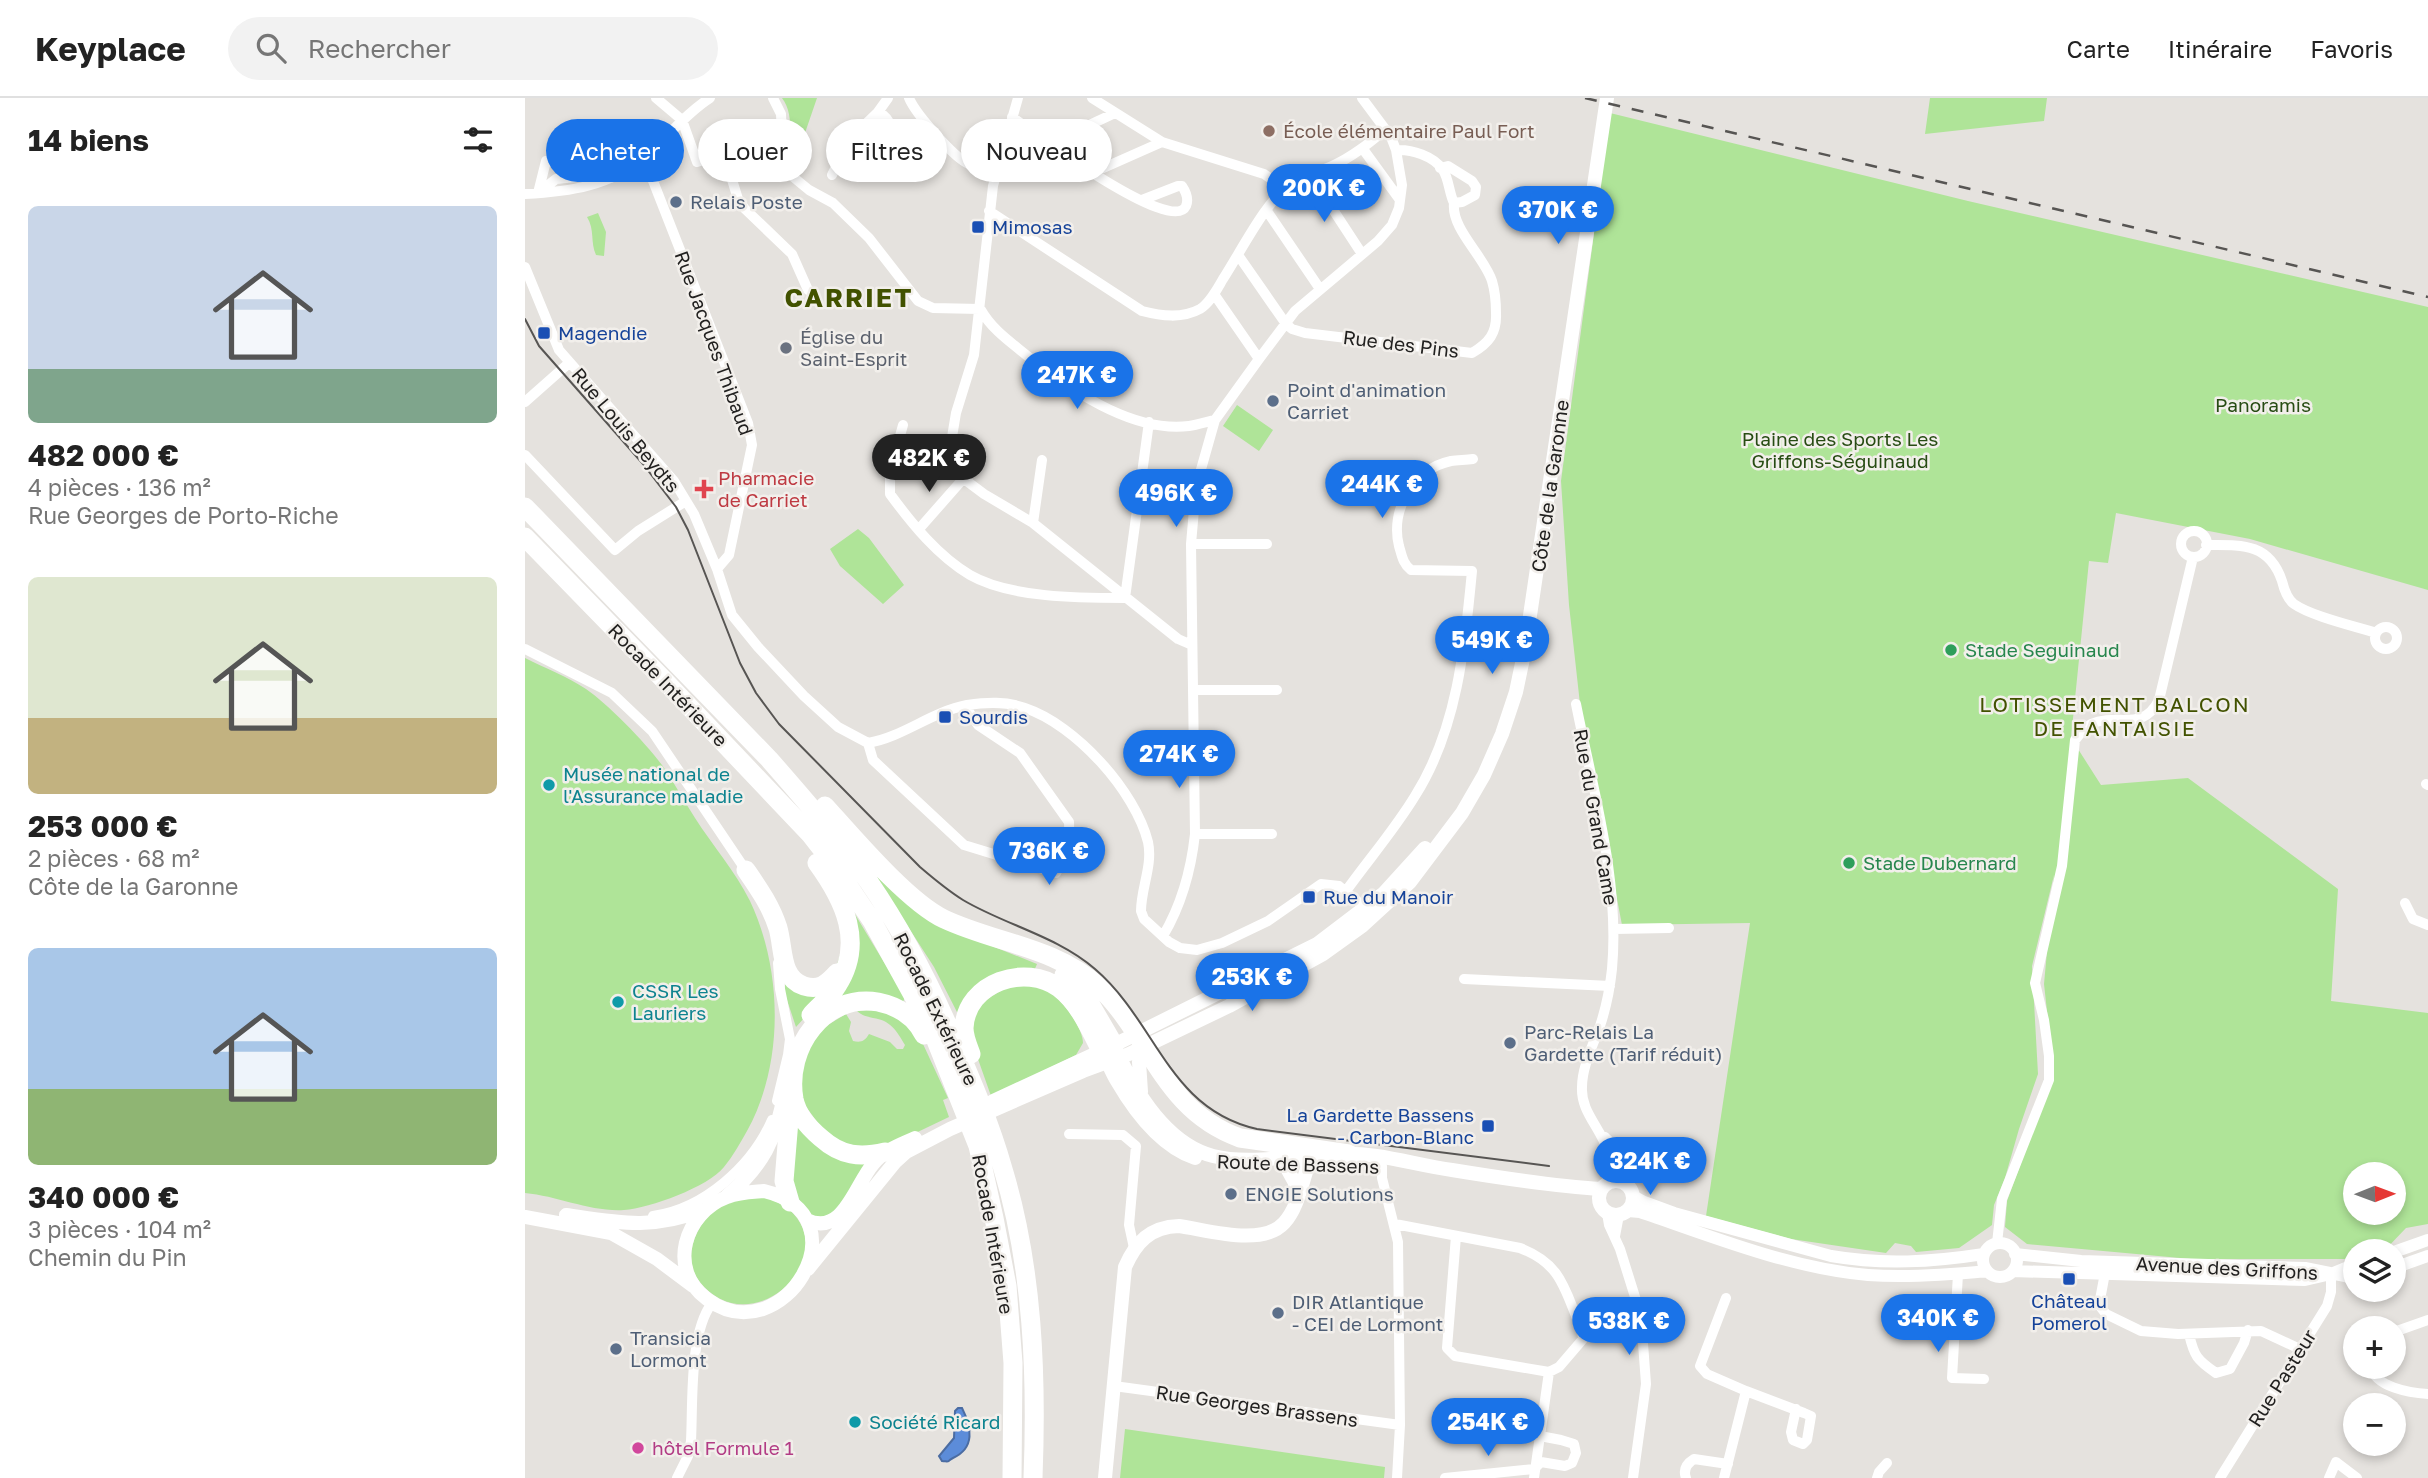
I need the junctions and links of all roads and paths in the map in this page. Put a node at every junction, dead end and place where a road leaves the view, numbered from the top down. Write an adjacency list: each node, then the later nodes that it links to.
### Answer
1 (656, 98): 14 (street)
2 (773, 98): 48 (street)
3 (888, 98): 11 (street)
4 (909, 98): 25 (street)
5 (1018, 98): 13 (street)
6 (1093, 98): 12 (street)
7 (1362, 98): 21 (street)
8 (1597, 98): 86 (main road, Côte de la Garonne)
9 (1607, 98): 88 (main road, Côte de la Garonne)
10 (705, 99): 15 (street)
11 (878, 112): 16 (street); 17 (street)
12 (1115, 113): 19 (street); 22 (street)
13 (1012, 117): 18 (street)
14 (681, 119)
15 (683, 119)
16 (871, 119)
17 (887, 119)
18 (1015, 119)
19 (1102, 119)
20 (684, 126): 46 (street)
21 (1385, 130): 23 (street); 24 (street)
22 (1162, 142): 27 (street); 34 (street)
23 (1363, 149): 29 (street); 38 (street)
24 (1396, 150): 28 (street); 38 (street)
25 (961, 159)
26 (546, 161): 35 (street)
27 (1112, 164)
28 (1440, 168): 39 (street, Rue des Pins); 39 (street)
29 (1311, 176): 34 (street); 42 (street)
30 (551, 182): 35 (street)
31 (654, 182): 69 (street, Rue Jacques Thibaud)
32 (994, 182): 40 (street)
33 (1109, 182): 37 (street)
34 (1285, 189): 41 (street)
35 (538, 193): 36 (street)
36 (525, 194)
37 (1142, 200)
38 (1399, 200): 42 (street)
39 (1454, 203): 49 (street, Rue des Pins)
40 (989, 211): 47 (street); 48 (street)
41 (1267, 211): 43 (street); 45 (street)
42 (1363, 254): 45 (street)
43 (1238, 255): 47 (street); 49 (street)
44 (525, 267): 51 (street, Rue Louis Beydts)
45 (1320, 289): 49 (street)
46 (808, 290)
47 (1214, 294): 50 (street)
48 (980, 309): 54 (street); 59 (street)
49 (1286, 324): 50 (street)
50 (1259, 359): 53 (street)
51 (569, 363): 52 (street); 60 (street, Rue Louis Beydts)
52 (525, 402)
53 (1215, 419): 54 (street); 65 (street)
54 (1149, 422): 70 (street)
55 (903, 425): 63 (street)
56 (525, 455): 60 (street)
57 (1472, 459): 84 (street)
58 (1042, 460): 62 (street)
59 (963, 478): 62 (street); 63 (street)
60 (686, 501): 69 (street, Rue Louis Beydts)
61 (525, 507): 80 (highway, Rocade Extérieure)
62 (1033, 523): 70 (street)
63 (919, 529): 70 (street)
64 (525, 537): 74 (highway, Rocade Intérieure)
65 (1191, 544): 66 (street); 72 (street)
66 (1267, 544)
67 (2206, 545): 68 (street); 68 (street); 71 (street)
68 (2193, 557): 128 (street)
69 (717, 569): 79 (street, Rue Louis Beydts)
70 (1125, 598): 72 (street)
71 (2376, 633)
72 (1192, 645): 75 (street)
73 (525, 649): 83 (street)
74 (664, 680): 93 (highway); 103 (highway, Rocade Intérieure)
75 (1193, 690): 76 (street); 81 (street)
76 (1277, 690)
77 (1576, 704): 91 (street, Rue du Grand Came)
78 (965, 706): 79 (street); 79 (street); 92 (street)
79 (868, 743)
80 (769, 759): 87 (highway); 103 (highway, Rocade Extérieure)
81 (1195, 834): 82 (street); 92 (street)
82 (1272, 834)
83 (746, 870): 93 (highway); 98 (street)
84 (1348, 894): 86 (street); 88 (street); 92 (street)
85 (2405, 903): 89 (street)
86 (1365, 909): 88 (main road, Côte de la Garonne)
87 (943, 919): 96 (highway); 107 (highway)
88 (1355, 923): 97 (main road, Côte de la Garonne); 97 (main road, Côte de la Garonne)
89 (2428, 925)
90 (1669, 928): 91 (street)
91 (1614, 929): 95 (street, Rue du Grand Came)
92 (1163, 936)
93 (849, 955): 98 (highway)
94 (1464, 979): 95 (street)
95 (1610, 986): 113 (street, Rue du Grand Came)
96 (1103, 1024): 97 (highway); 99 (highway)
97 (1144, 1035): 99 (main road, Côte de la Garonne); 104 (main road)
98 (788, 1055): 116 (main road); 123 (street)
99 (1111, 1055): 100 (main road); 102 (main road, Route de Bassens); 103 (highway); 104 (main road); 106 (main road)
100 (1080, 1073): 102 (main road); 136 (main road)
101 (793, 1081): 103 (highway); 106 (highway); 117 (highway)
102 (1117, 1081): 108 (main road, Route de Bassens)
103 (964, 1084): 112 (highway, Rocade Extérieure)
104 (1141, 1094): 107 (main road)
105 (1069, 1134): 129 (street)
106 (885, 1152): 124 (main road)
107 (1349, 1154): 111 (main road)
108 (1284, 1163): 109 (main road, Route de Bassens); 118 (main road)
109 (1309, 1163): 110 (main road, Route de Bassens); 118 (main road)
110 (1382, 1166): 111 (main road, Route de Bassens); 125 (street)
111 (1451, 1170): 114 (main road)
112 (994, 1171): 163 (highway, Rocade Intérieure); 166 (highway, Rocade Extérieure)
113 (1610, 1184): 114 (main road); 115 (main road); 121 (main road)
114 (1566, 1187): 121 (main road)
115 (1633, 1196): 121 (main road); 131 (street)
116 (726, 1197): 117 (main road); 119 (main road)
117 (790, 1202): 124 (main road)
118 (1294, 1206): 129 (main road)
119 (705, 1209): 123 (main road); 144 (main road)
120 (525, 1211): 123 (main road)
121 (1613, 1211): 141 (street); 170 (street)
122 (525, 1217): 144 (main road)
123 (607, 1220)
124 (807, 1220): 136 (main road)
125 (1395, 1224): 126 (street); 159 (street)
126 (1456, 1236): 152 (street); 152 (street)
127 (2428, 1240): 130 (street)
128 (1997, 1244): 131 (street); 132 (street)
129 (1134, 1248): 155 (main road)
130 (2406, 1248)
131 (1984, 1254): 139 (street)
132 (2015, 1254): 135 (street, Avenue des Griffons); 138 (street)
133 (2428, 1256): 134 (street)
134 (2406, 1264)
135 (2063, 1265): 138 (street, Avenue des Griffons); 140 (street, Avenue des Griffons); 142 (street, Avenue des Griffons)
136 (807, 1269): 146 (main road)
137 (2343, 1269): 142 (street)
138 (2013, 1271): 139 (street)
139 (1987, 1272): 141 (street)
140 (2105, 1273): 142 (street, Avenue des Griffons); 150 (street)
141 (1958, 1274): 153 (street)
142 (2331, 1274): 143 (street); 151 (street, Rue Pasteur)
143 (2343, 1276)
144 (694, 1286): 146 (main road)
145 (1726, 1298): 156 (street)
146 (712, 1303): 165 (street)
147 (2428, 1320): 148 (street)
148 (2406, 1328)
149 (2248, 1330): 150 (street); 150 (street); 151 (street)
150 (2189, 1334)
151 (2300, 1349): 174 (street, Rue Pasteur)
152 (1549, 1372): 160 (street)
153 (1984, 1379)
154 (2378, 1379): 157 (street)
155 (1114, 1386): 159 (street, Rue Georges Brassens); 167 (main road)
156 (1746, 1391): 158 (street); 162 (street)
157 (2428, 1394)
158 (1796, 1409)
159 (1400, 1425): 168 (street)
160 (1540, 1436): 164 (street); 164 (street)
161 (1887, 1463): 173 (street)
162 (1728, 1464): 171 (street); 172 (street)
163 (1011, 1472)
164 (1534, 1473): 169 (street)
165 (677, 1478)
166 (1033, 1478)
167 (1105, 1478)
168 (1397, 1478)
169 (1445, 1478)
170 (1633, 1478)
171 (1686, 1478)
172 (1724, 1478)
173 (1877, 1478)
174 (2220, 1478)
175 (2329, 1478): 176 (street)
176 (2357, 1478)

